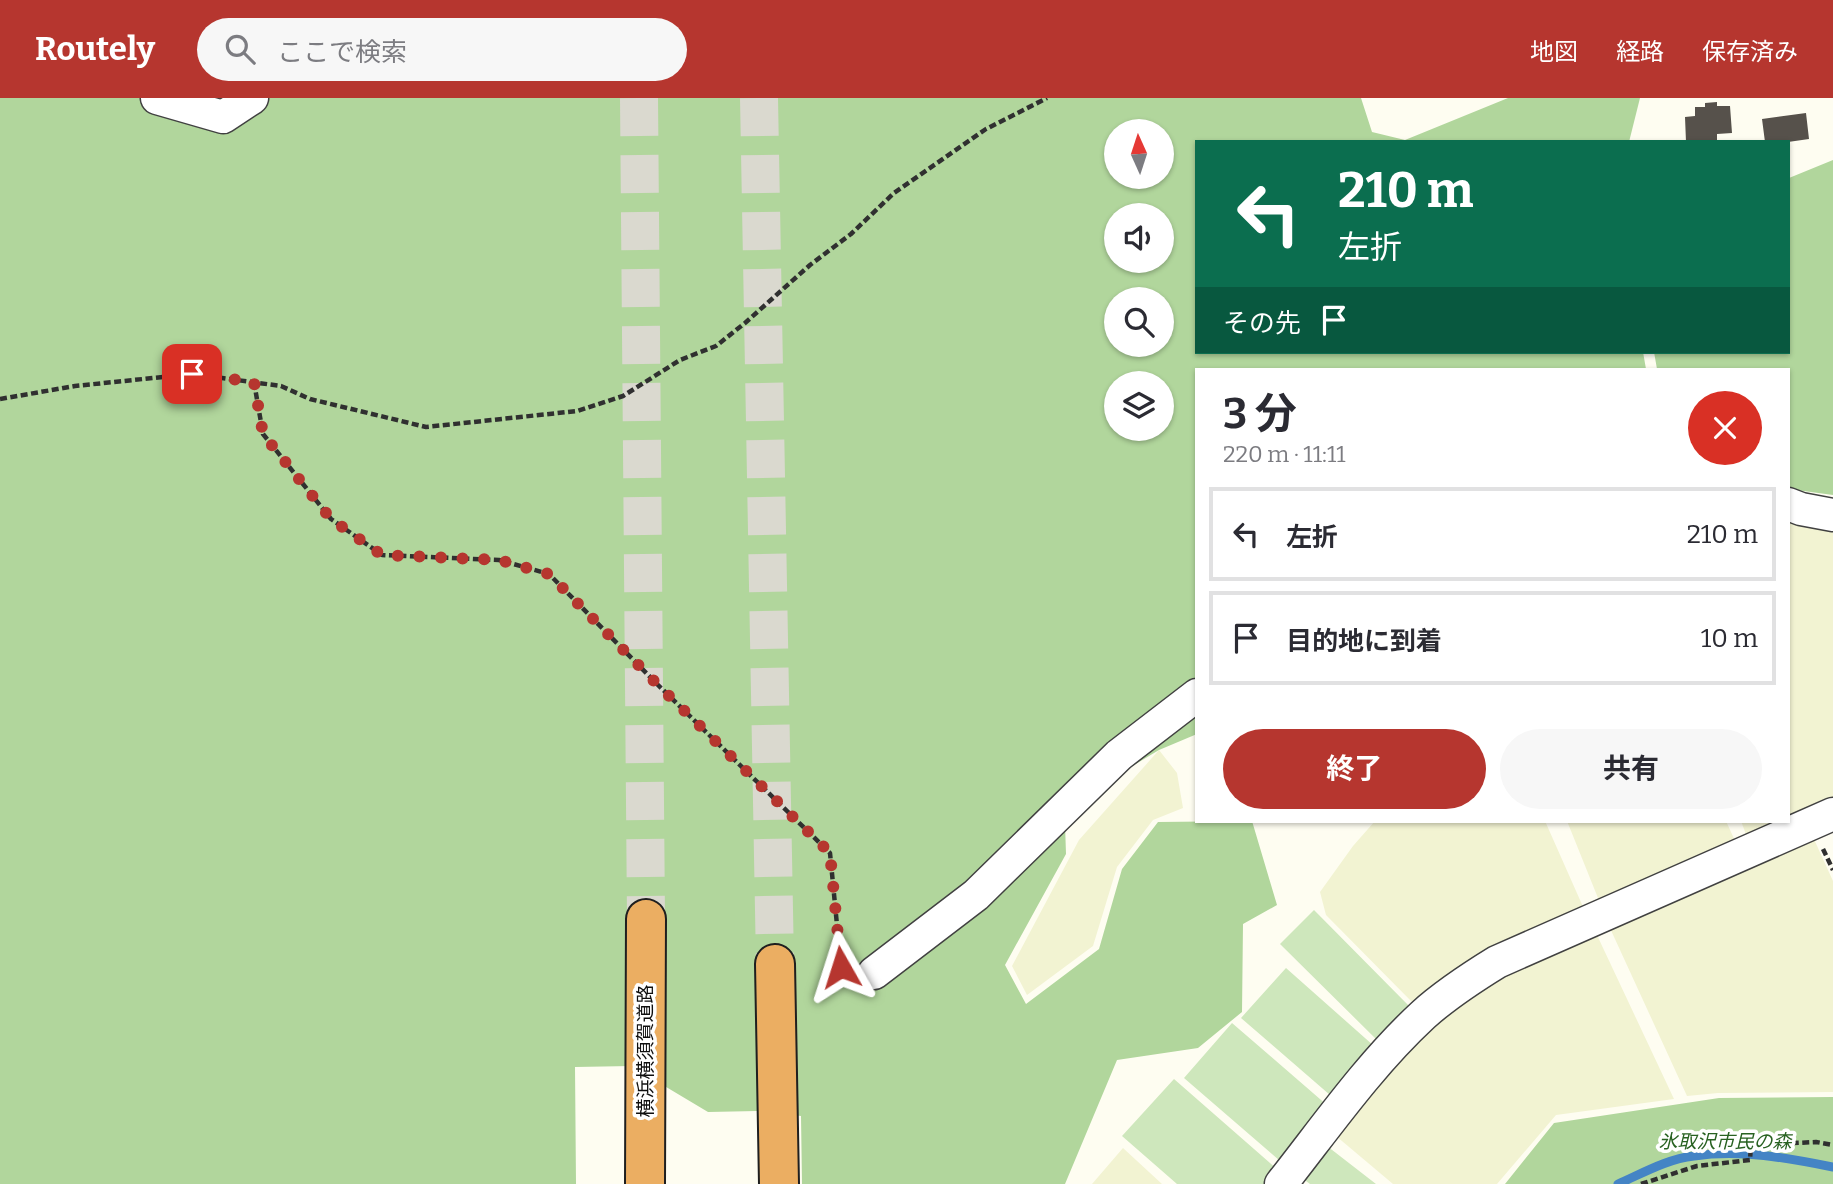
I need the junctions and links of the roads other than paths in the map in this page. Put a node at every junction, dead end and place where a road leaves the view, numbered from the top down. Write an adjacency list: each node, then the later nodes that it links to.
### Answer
1 (157, 98): 2 (street)
2 (252, 98)
3 (1790, 505): 4 (street)
4 (1833, 515)
5 (1195, 697): 9 (street)
6 (1833, 814): 12 (street)
7 (646, 919): 10 (highway, 横浜横須賀道路)
8 (775, 964): 11 (highway)
9 (874, 973)
10 (645, 1184)
11 (779, 1184)
12 (1281, 1184)

